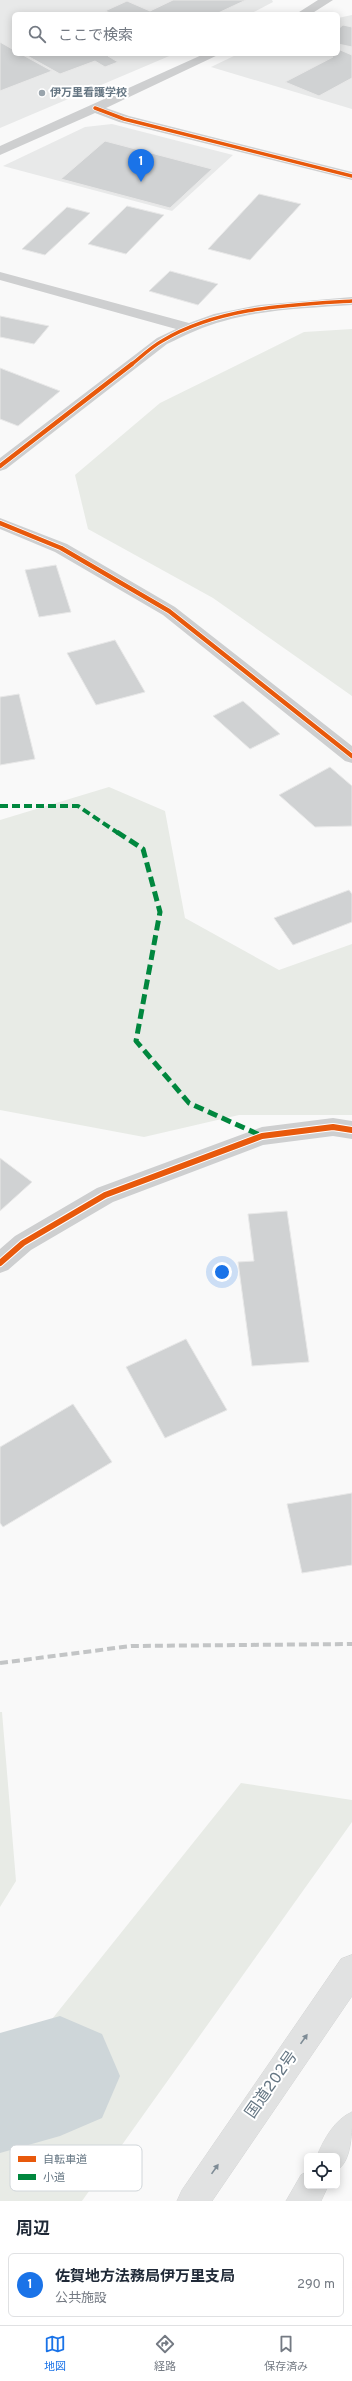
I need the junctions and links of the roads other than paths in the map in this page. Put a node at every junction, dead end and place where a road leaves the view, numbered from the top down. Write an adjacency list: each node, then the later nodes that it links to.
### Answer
1 (327, 0): 2 (street)
2 (306, 12)
3 (210, 56): 4 (street)
4 (95, 108): 5 (street); 6 (street)
5 (0, 151)
6 (352, 176)
7 (0, 276): 9 (street)
8 (352, 301): 9 (street)
9 (191, 328): 10 (street)
10 (0, 466)
11 (0, 523): 12 (street)
12 (352, 756)
13 (352, 1130): 14 (street)
14 (0, 1263)
15 (352, 1970): 19 (highway, 国道202号, one-way to 15)
16 (352, 2128): 17 (highway)
17 (335, 2153)
18 (310, 2189): 20 (highway)
19 (193, 2201)
20 (302, 2201)

